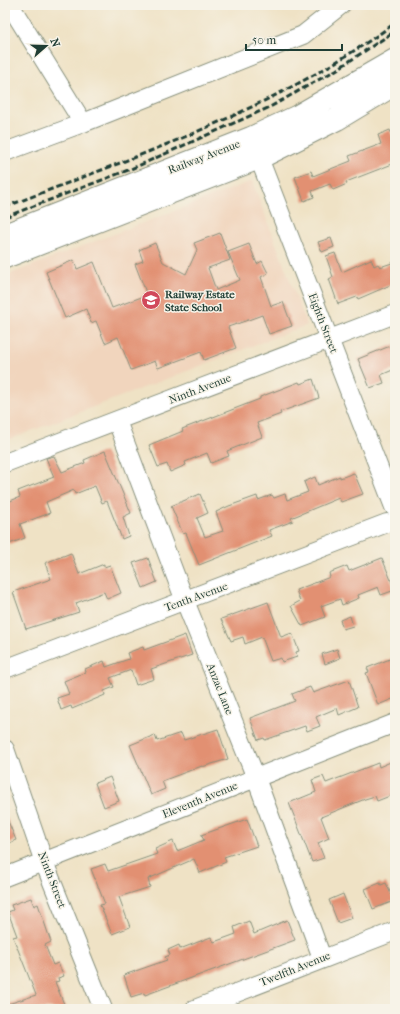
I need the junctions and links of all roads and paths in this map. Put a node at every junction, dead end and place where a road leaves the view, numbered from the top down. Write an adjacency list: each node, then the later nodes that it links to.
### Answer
1 (10, 5): 5 (street)
2 (341, 5): 5 (street)
3 (395, 60): 6 (main road, Railway Avenue)
4 (395, 84): 6 (main road, Railway Avenue)
5 (83, 123): 7 (street)
6 (255, 148): 8 (main road, Railway Avenue); 9 (main road, Railway Avenue); 11 (street, Eighth Street)
7 (5, 152)
8 (5, 235)
9 (5, 257)
10 (395, 314): 11 (street, Ninth Avenue)
11 (330, 340): 12 (street, Ninth Avenue); 14 (street, Eighth Street)
12 (117, 421): 13 (street, Ninth Avenue); 15 (street, Anzac Lane)
13 (5, 464)
14 (393, 517): 15 (street, Tenth Avenue)
15 (185, 601): 16 (street, Tenth Avenue); 19 (street, Anzac Lane)
16 (5, 669)
17 (395, 723): 19 (street, Eleventh Avenue)
18 (5, 749): 20 (street, Ninth Street)
19 (256, 778): 20 (street, Eleventh Avenue); 23 (street, Anzac Lane)
20 (44, 862): 21 (street, Eleventh Avenue); 24 (street, Ninth Street)
21 (5, 877)
22 (395, 931): 23 (street, Twelfth Avenue)
23 (322, 958): 25 (street, Twelfth Avenue)
24 (103, 1009)
25 (195, 1009)

